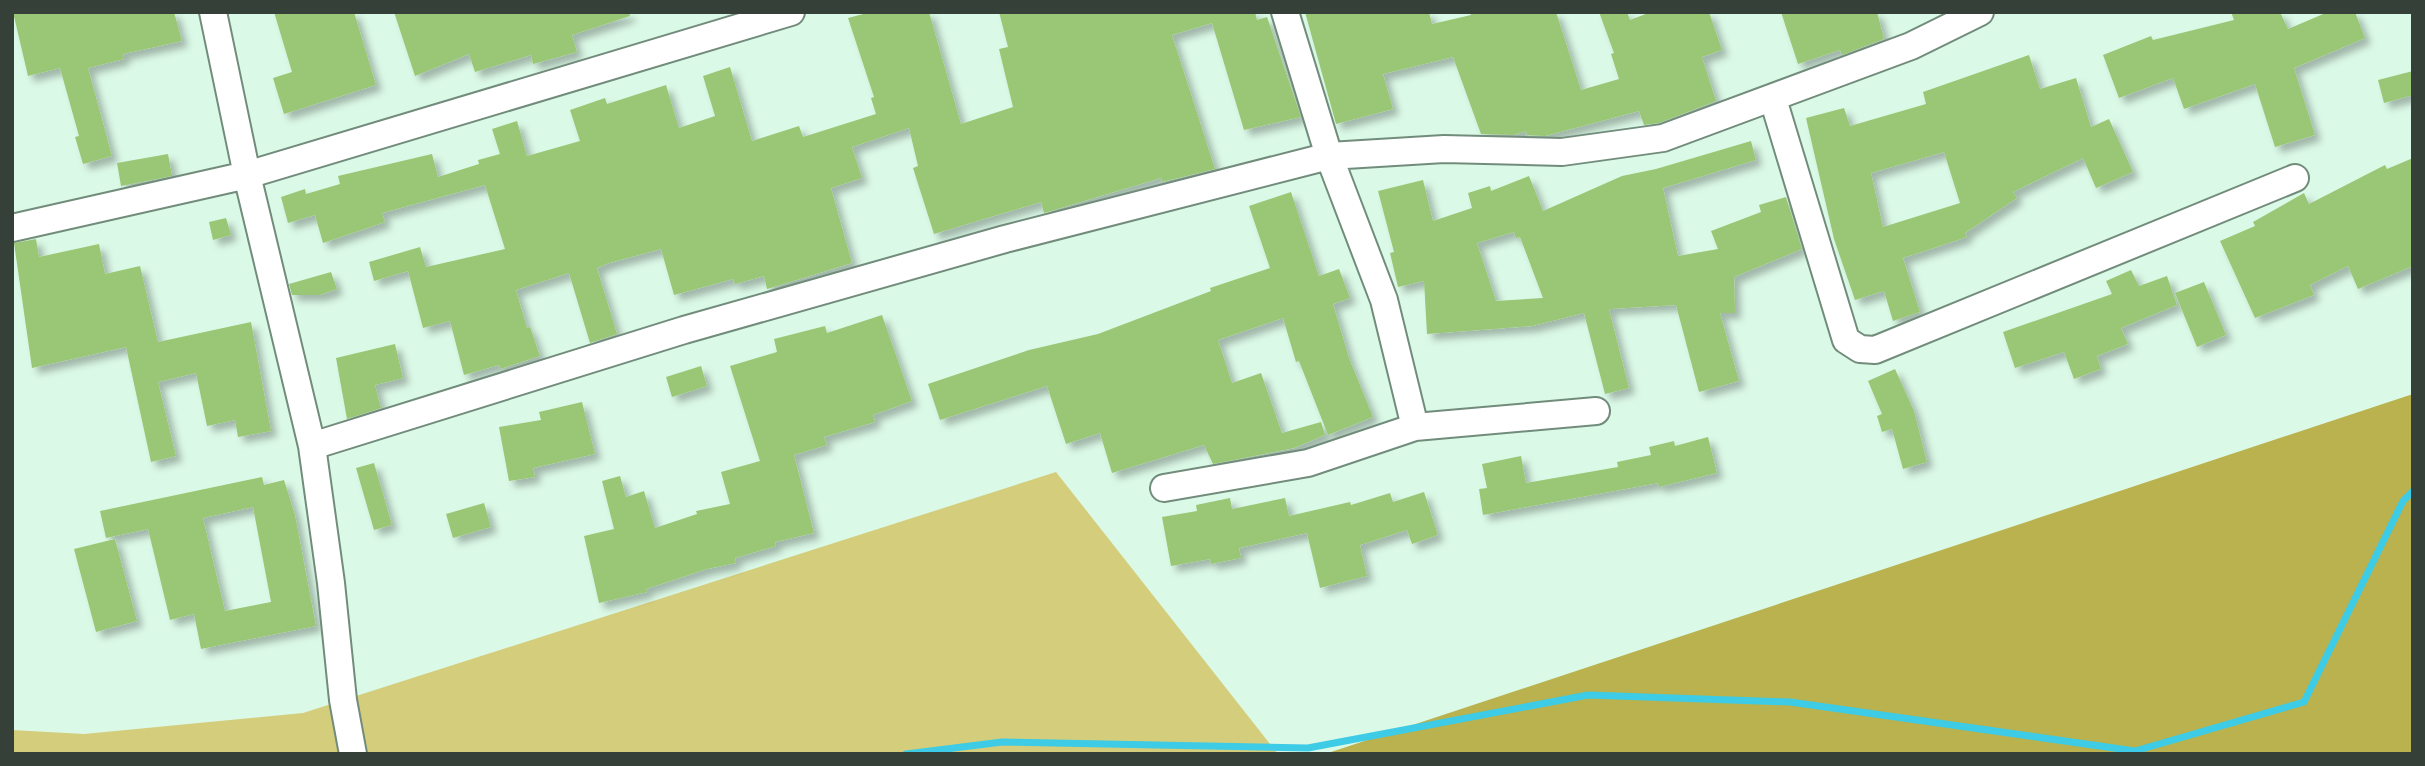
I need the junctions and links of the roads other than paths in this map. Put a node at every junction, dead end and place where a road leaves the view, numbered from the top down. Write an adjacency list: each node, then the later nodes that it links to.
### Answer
1 (213, 12): 7 (street)
2 (791, 12): 7 (street)
3 (1285, 12): 6 (street)
4 (1980, 12): 5 (street)
5 (1773, 99): 6 (street); 8 (street)
6 (1329, 156): 11 (street); 12 (street)
7 (247, 176): 9 (street); 12 (street)
8 (2295, 178)
9 (12, 229)
10 (1596, 411): 11 (street)
11 (1415, 426): 13 (street)
12 (312, 446): 14 (street)
13 (1164, 488)
14 (353, 754)

